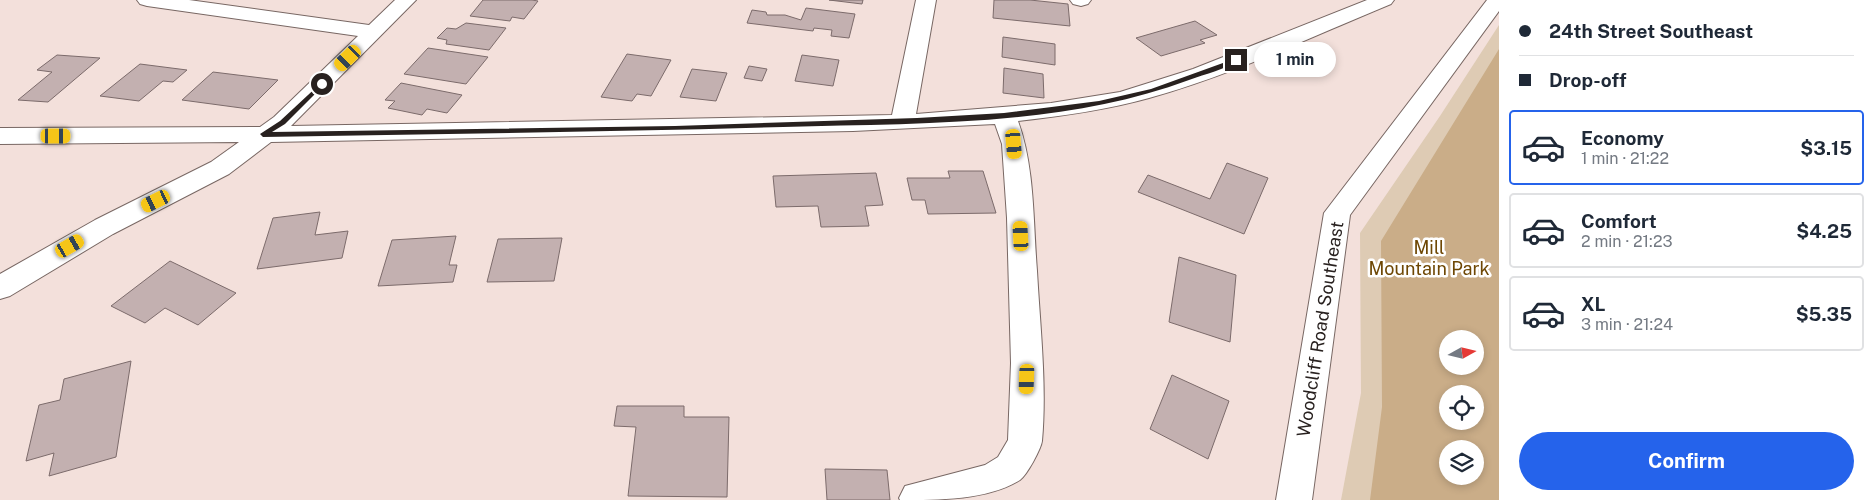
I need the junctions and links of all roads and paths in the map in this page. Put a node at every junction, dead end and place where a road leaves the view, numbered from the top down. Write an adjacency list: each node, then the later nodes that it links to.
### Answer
1 (148, 0): 6 (street)
2 (406, 0): 6 (street)
3 (926, 0): 8 (street)
4 (1384, 0): 7 (street)
5 (1497, 0): 13 (street, Woodcliff Road Southeast)
6 (374, 32): 9 (street)
7 (1004, 115): 8 (street); 12 (street)
8 (903, 121): 9 (street)
9 (263, 134): 10 (street); 11 (street)
10 (0, 136)
11 (0, 288)
12 (917, 498)
13 (1294, 500)

